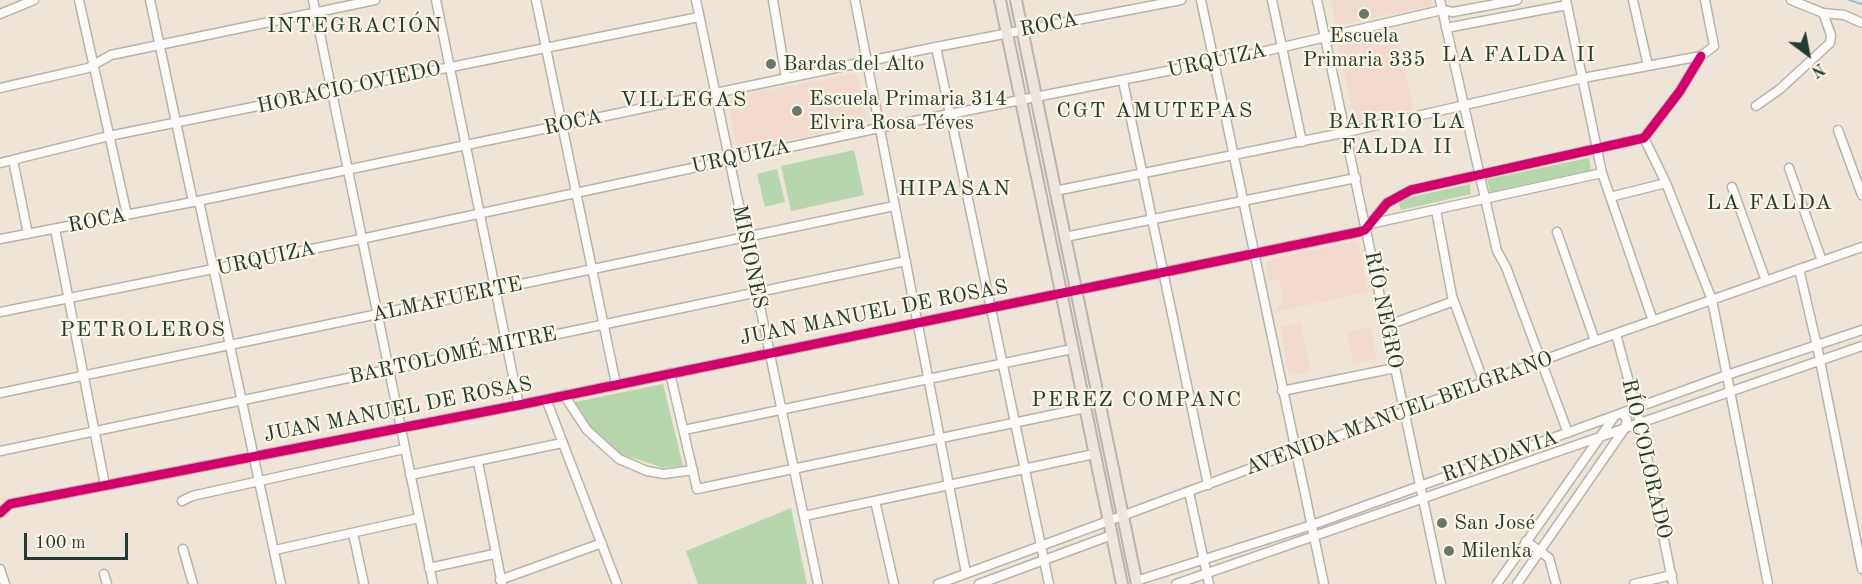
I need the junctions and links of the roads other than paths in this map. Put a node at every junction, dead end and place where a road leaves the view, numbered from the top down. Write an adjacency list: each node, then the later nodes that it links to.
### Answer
1 (34, 0): 26 (street)
2 (79, 0): 40 (street)
3 (150, 0): 33 (street)
4 (313, 0): 24 (street)
5 (375, 0): 24 (street)
6 (436, 0): 42 (street)
7 (536, 0): 35 (street)
8 (696, 0): 27 (street, MISIONES)
9 (773, 0): 43 (street)
10 (855, 0): 38 (street)
11 (1000, 0): 31 (main road)
12 (1016, 0): 30 (main road)
13 (1181, 0): 30 (street, ROCA)
14 (1201, 0): 39 (street)
15 (1272, 0): 36 (street)
16 (1317, 0): 32 (street, RÍO NEGRO)
17 (1440, 0): 23 (street)
18 (1517, 0): 23 (street, URQUIZA)
19 (1633, 0): 41 (street)
20 (1705, 0): 37 (street)
21 (1791, 0): 25 (street)
22 (1567, 2): 29 (street); 44 (street)
23 (1442, 10): 29 (street); 32 (street, URQUIZA)
24 (315, 13): 33 (street); 47 (street)
25 (1822, 13): 28 (street); 52 (street)
26 (0, 14)
27 (699, 16): 35 (street, HORACIO OVIEDO); 48 (street, MISIONES)
28 (1862, 23)
29 (1446, 28): 51 (street)
30 (1022, 30): 31 (street, ROCA); 49 (main road)
31 (1006, 33): 34 (street, ROCA); 50 (main road)
32 (1325, 38): 36 (street, URQUIZA); 58 (street, RÍO NEGRO)
33 (160, 44): 40 (street); 54 (street)
34 (936, 46): 38 (street, ROCA); 53 (street)
35 (546, 47): 42 (street, HORACIO OVIEDO); 55 (street)
36 (1282, 47): 39 (street, URQUIZA); 61 (street)
37 (1701, 57): 41 (street); 60 (street)
38 (867, 62): 43 (street, ROCA); 56 (street)
39 (1215, 62): 45 (street, URQUIZA); 64 (street)
40 (94, 65): 46 (street); 59 (street)
41 (1648, 66): 44 (street)
42 (450, 67): 47 (street, HORACIO OVIEDO); 62 (street)
43 (786, 78): 48 (street, ROCA)
44 (1583, 78): 51 (street); 63 (street)
45 (1123, 81): 49 (street, URQUIZA); 71 (street)
46 (0, 88)
47 (332, 91): 54 (street, HORACIO OVIEDO); 69 (street)
48 (715, 93): 55 (street, ROCA); 65 (street, MISIONES)
49 (1036, 98): 50 (street, URQUIZA); 76 (main road)
50 (1021, 101): 53 (street, URQUIZA); 108 (main road)
51 (1463, 104): 58 (street); 72 (street)
52 (1756, 106)
53 (950, 115): 56 (street, URQUIZA); 112 (street)
54 (176, 124): 59 (street, HORACIO OVIEDO); 82 (street)
55 (562, 125): 62 (street, ROCA); 77 (street)
56 (879, 128): 65 (street, URQUIZA); 83 (street)
57 (1838, 130): 78 (street)
58 (1347, 132): 61 (street); 73 (street, RÍO NEGRO)
59 (109, 136): 66 (street, HORACIO OVIEDO); 86 (street)
60 (1644, 138): 63 (street); 74 (street)
61 (1302, 142): 64 (street)
62 (466, 146): 69 (street, ROCA); 85 (street)
63 (1596, 150): 70 (street); 72 (street)
64 (1233, 154): 71 (street); 81 (street)
65 (729, 159): 77 (street, URQUIZA); 92 (street, MISIONES)
66 (13, 160): 67 (street, HORACIO OVIEDO); 91 (street)
67 (0, 163)
68 (1789, 168): 99 (street)
69 (349, 169): 82 (street, ROCA); 95 (street)
70 (1602, 173): 79 (street); 80 (street, JUAN MANUEL DE ROSAS)
71 (1143, 174): 76 (street); 87 (street)
72 (1478, 176): 80 (street); 88 (street)
73 (1356, 178): 81 (street); 88 (street, RÍO NEGRO)
74 (1666, 183): 79 (street); 110 (street)
75 (1732, 187): 104 (street)
76 (1055, 191): 93 (main road)
77 (576, 193): 85 (street, URQUIZA); 102 (street)
78 (1862, 195)
79 (1610, 197): 115 (street)
80 (1484, 199): 84 (street, JUAN MANUEL DE ROSAS); 129 (street)
81 (1243, 200): 87 (street); 97 (street)
82 (196, 201): 86 (street, ROCA); 100 (street)
83 (894, 206): 92 (street, ALMAFUERTE); 98 (street)
84 (1436, 210): 88 (street, JUAN MANUEL DE ROSAS); 111 (street)
85 (480, 213): 95 (street, URQUIZA); 105 (street)
86 (127, 215): 89 (street, ROCA)
87 (1153, 220): 93 (street); 103 (street)
88 (1368, 227): 97 (street, JUAN MANUEL DE ROSAS); 118 (street, RÍO NEGRO)
89 (55, 229): 91 (street, ROCA); 109 (street)
90 (1557, 232): 121 (street)
91 (28, 234): 94 (street, ROCA)
92 (745, 237): 102 (street, ALMAFUERTE); 107 (street, MISIONES)
93 (1065, 237): 106 (main road)
94 (0, 239)
95 (361, 239): 100 (street, URQUIZA); 114 (street)
96 (1862, 247): 99 (street, AVENIDA MANUEL BELGRANO)
97 (1255, 252): 103 (street, JUAN MANUEL DE ROSAS); 139 (street)
98 (906, 261): 107 (street, BARTOLOMÉ MITRE); 116 (street)
99 (1822, 261): 101 (street, AVENIDA MANUEL BELGRANO)
100 (214, 269): 109 (street, URQUIZA); 123 (street)
101 (1799, 269): 104 (street, AVENIDA MANUEL BELGRANO); 124 (street)
102 (591, 270): 105 (street, ALMAFUERTE); 117 (street)
103 (1163, 272): 106 (street, JUAN MANUEL DE ROSAS); 174 (street)
104 (1766, 281): 110 (street, AVENIDA MANUEL BELGRANO)
105 (495, 290): 114 (street, ALMAFUERTE); 122 (street)
106 (1076, 291): 108 (street, JUAN MANUEL DE ROSAS); 182 (main road)
107 (757, 294): 117 (street, BARTOLOMÉ MITRE); 127 (street, MISIONES)
108 (1061, 294): 112 (street, JUAN MANUEL DE ROSAS); 126 (main road)
109 (69, 298): 113 (street, URQUIZA); 134 (street)
110 (1712, 300): 115 (street, AVENIDA MANUEL BELGRANO); 135 (street)
111 (1454, 301): 118 (street); 137 (street)
112 (992, 307): 116 (street, JUAN MANUEL DE ROSAS); 130 (street)
113 (0, 312)
114 (376, 314): 123 (street, ALMAFUERTE); 132 (street)
115 (1653, 321): 120 (street, AVENIDA MANUEL BELGRANO)
116 (918, 322): 127 (street, JUAN MANUEL DE ROSAS); 136 (street)
117 (604, 325): 122 (street, BARTOLOMÉ MITRE); 138 (street)
118 (1386, 326): 131 (street, RÍO NEGRO)
119 (1862, 330): 124 (street, RIVADAVIA)
120 (1616, 334): 121 (street, AVENIDA MANUEL BELGRANO); 147 (street, RÍO COLORADO)
121 (1595, 341): 129 (street, AVENIDA MANUEL BELGRANO)
122 (506, 343): 132 (street, BARTOLOMÉ MITRE); 145 (street)
123 (232, 345): 134 (street, ALMAFUERTE); 144 (street)
124 (1817, 346): 128 (street); 135 (street, RIVADAVIA)
125 (1862, 346): 128 (street, RIVADAVIA)
126 (1072, 349): 130 (street); 146 (main road)
127 (769, 352): 133 (street, JUAN MANUEL DE ROSAS); 148 (street, MISIONES)
128 (1820, 360): 140 (street, RIVADAVIA); 200 (street)
129 (1542, 361): 137 (street, AVENIDA MANUEL BELGRANO); 157 (street)
130 (1003, 363): 136 (street); 152 (street)
131 (1395, 368): 139 (street); 149 (street, RÍO NEGRO)
132 (389, 369): 144 (street, BARTOLOMÉ MITRE); 153 (street)
133 (670, 373): 138 (street, JUAN MANUEL DE ROSAS); 156 (street)
134 (84, 375): 141 (street, ALMAFUERTE); 155 (street)
135 (1727, 375): 140 (street); 147 (street, RIVADAVIA)
136 (930, 379): 148 (street); 159 (street)
137 (1484, 383): 149 (street, AVENIDA MANUEL BELGRANO)
138 (616, 384): 142 (street, JUAN MANUEL DE ROSAS)
139 (1282, 391): 163 (street)
140 (1730, 391): 151 (street, RIVADAVIA); 228 (street)
141 (0, 393)
142 (564, 395): 143 (street, JUAN MANUEL DE ROSAS); 168 (street)
143 (546, 399): 145 (street, JUAN MANUEL DE ROSAS); 160 (street)
144 (242, 400): 155 (street, BARTOLOMÉ MITRE); 165 (street)
145 (519, 405): 153 (street, JUAN MANUEL DE ROSAS)
146 (1085, 408): 152 (street); 164 (main road)
147 (1636, 409): 150 (street, RIVADAVIA); 151 (street, RÍO COLORADO)
148 (782, 411): 156 (street); 169 (street, MISIONES)
149 (1405, 412): 163 (street, AVENIDA MANUEL BELGRANO); 175 (street, RÍO NEGRO)
150 (1619, 415): 154 (street); 157 (street, RIVADAVIA); 158 (street)
151 (1640, 423): 154 (street, RIVADAVIA); 204 (street, RÍO COLORADO)
152 (1015, 424): 159 (street); 167 (street)
153 (401, 428): 161 (street); 165 (street, JUAN MANUEL DE ROSAS)
154 (1625, 428): 158 (street, RIVADAVIA); 194 (street)
155 (94, 430): 162 (street, BARTOLOMÉ MITRE); 172 (street)
156 (684, 430): 168 (street)
157 (1568, 433): 175 (street, RIVADAVIA)
158 (1601, 437): 177 (street, RIVADAVIA); 189 (street)
159 (942, 439): 169 (street); 173 (street)
160 (562, 442): 166 (street); 190 (street)
161 (405, 449): 170 (street); 171 (street)
162 (0, 452)
163 (1296, 452): 174 (street, AVENIDA MANUEL BELGRANO); 185 (street)
164 (1094, 454): 167 (street); 184 (main road)
165 (255, 458): 171 (street); 172 (street, JUAN MANUEL DE ROSAS)
166 (478, 462): 170 (street); 195 (street)
167 (1023, 468): 173 (street); 191 (street)
168 (693, 470): 169 (street)
169 (794, 471): 181 (street, MISIONES)
170 (410, 475): 183 (street)
171 (260, 482): 178 (street); 193 (street)
172 (105, 485): 180 (street, JUAN MANUEL DE ROSAS)
173 (950, 485): 179 (street); 201 (street)
174 (1208, 485): 176 (street, AVENIDA MANUEL BELGRANO)
175 (1420, 485): 177 (street, RÍO NEGRO); 185 (street, RIVADAVIA)
176 (1189, 492): 182 (street, AVENIDA MANUEL BELGRANO); 197 (street)
177 (1423, 498): 188 (street, RIVADAVIA); 223 (street, RÍO NEGRO)
178 (182, 501)
179 (875, 501): 181 (street); 215 (street)
180 (0, 513)
181 (804, 516): 214 (street, MISIONES)
182 (1123, 516): 184 (street, AVENIDA MANUEL BELGRANO); 206 (main road)
183 (419, 518): 186 (street); 198 (street)
184 (1108, 521): 187 (main road); 191 (street, AVENIDA MANUEL BELGRANO)
185 (1312, 525): 188 (street); 197 (street, RIVADAVIA)
186 (353, 533): 193 (street); 211 (street)
187 (1112, 535): 196 (street); 219 (main road)
188 (1314, 536): 203 (street, RIVADAVIA); 222 (street)
189 (1526, 541): 194 (street); 224 (street)
190 (602, 543): 205 (street); 213 (street)
191 (1041, 546): 196 (street); 201 (street, AVENIDA MANUEL BELGRANO)
192 (183, 549): 209 (street)
193 (275, 550): 210 (street)
194 (1541, 550): 225 (street); 226 (street)
195 (495, 554): 198 (street); 205 (street)
196 (1044, 560): 217 (street); 218 (street)
197 (1204, 561): 203 (street); 206 (street, RIVADAVIA)
198 (429, 568): 212 (street)
199 (0, 569): 207 (street)
200 (1862, 569)
201 (966, 573): 216 (street, AVENIDA MANUEL BELGRANO)
202 (104, 574): 208 (street)
203 (1207, 574): 220 (street, RIVADAVIA); 221 (street)
204 (1672, 579): 227 (street)
205 (501, 582)
206 (1137, 583)
207 (5, 584)
208 (107, 584)
209 (193, 584)
210 (281, 584)
211 (363, 584)
212 (433, 584)
213 (617, 584)
214 (818, 584)
215 (894, 584)
216 (938, 584)
217 (979, 584)
218 (1049, 584)
219 (1122, 584)
220 (1176, 584)
221 (1209, 584)
222 (1324, 584)
223 (1441, 584)
224 (1497, 584)
225 (1517, 584)
226 (1556, 584)
227 (1634, 584)
228 (1768, 584)

